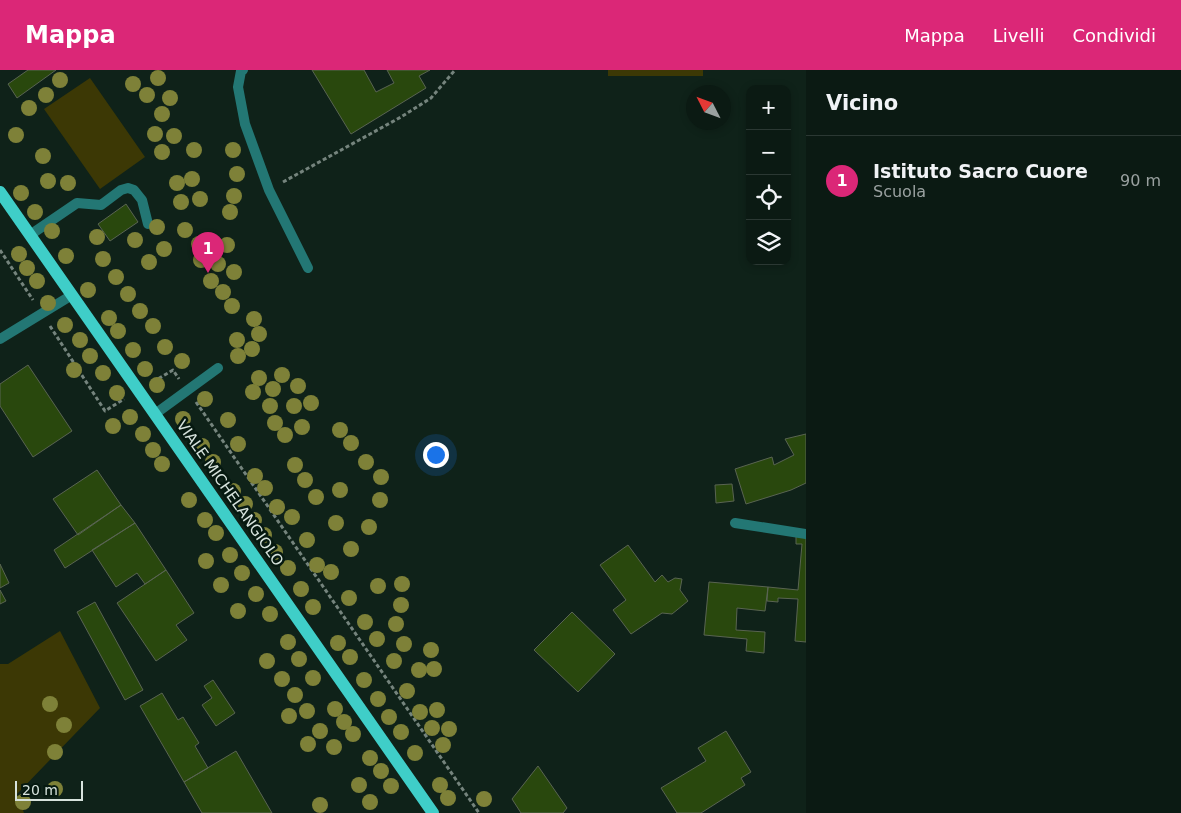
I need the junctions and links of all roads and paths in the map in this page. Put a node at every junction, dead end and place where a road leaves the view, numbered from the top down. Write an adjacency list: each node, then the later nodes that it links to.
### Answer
1 (243, 70): 3 (street)
2 (455, 70): 3 (path)
3 (270, 190): 7 (street)
4 (0, 192): 6 (main road, VIALE MICHELANGIOLO)
5 (148, 224): 6 (street)
6 (30, 235): 8 (main road, VIALE MICHELANGIOLO)
7 (308, 268)
8 (72, 295): 9 (street); 11 (main road, VIALE MICHELANGIOLO)
9 (0, 339)
10 (218, 368): 11 (street)
11 (155, 414): 14 (main road, VIALE MICHELANGIOLO)
12 (735, 523): 13 (street)
13 (806, 534)
14 (433, 813)

